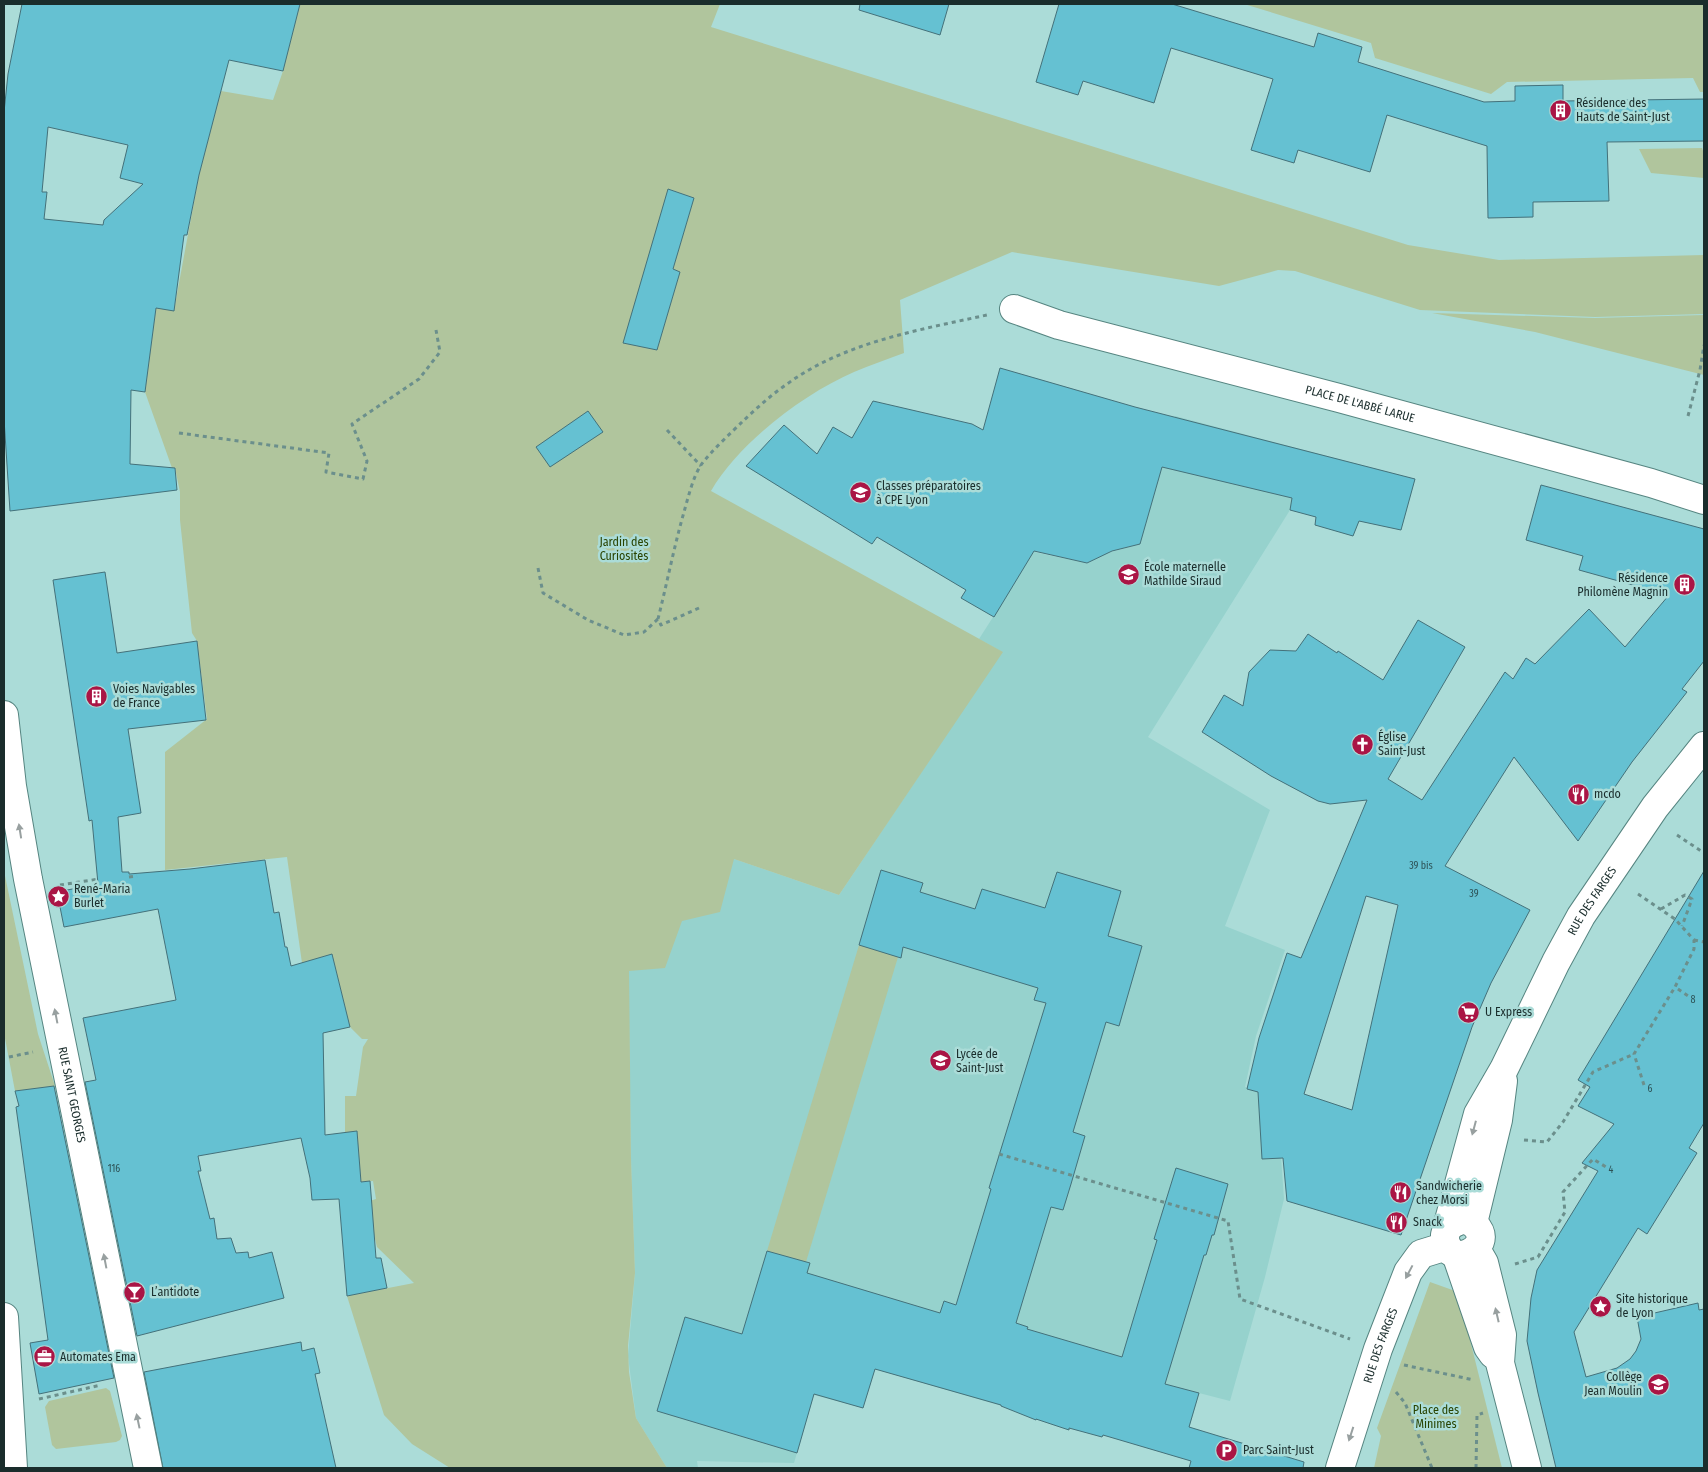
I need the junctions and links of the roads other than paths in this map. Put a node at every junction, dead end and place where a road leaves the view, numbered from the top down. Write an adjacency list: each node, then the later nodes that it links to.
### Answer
1 (1014, 309): 2 (street, PLACE DE L'ABBÉ LARUE)
2 (1704, 500)
3 (4, 715): 4 (street, RUE SAINT GEORGES)
4 (4, 720): 9 (street, RUE SAINT GEORGES, one-way to 4)
5 (1704, 746): 6 (street, RUE DES FARGES)
6 (1460, 1240): 10 (street, RUE DES FARGES, one-way to 10); 11 (street)
7 (4, 1317): 8 (street)
8 (13, 1468)
9 (148, 1468)
10 (1340, 1468)
11 (1527, 1468)

